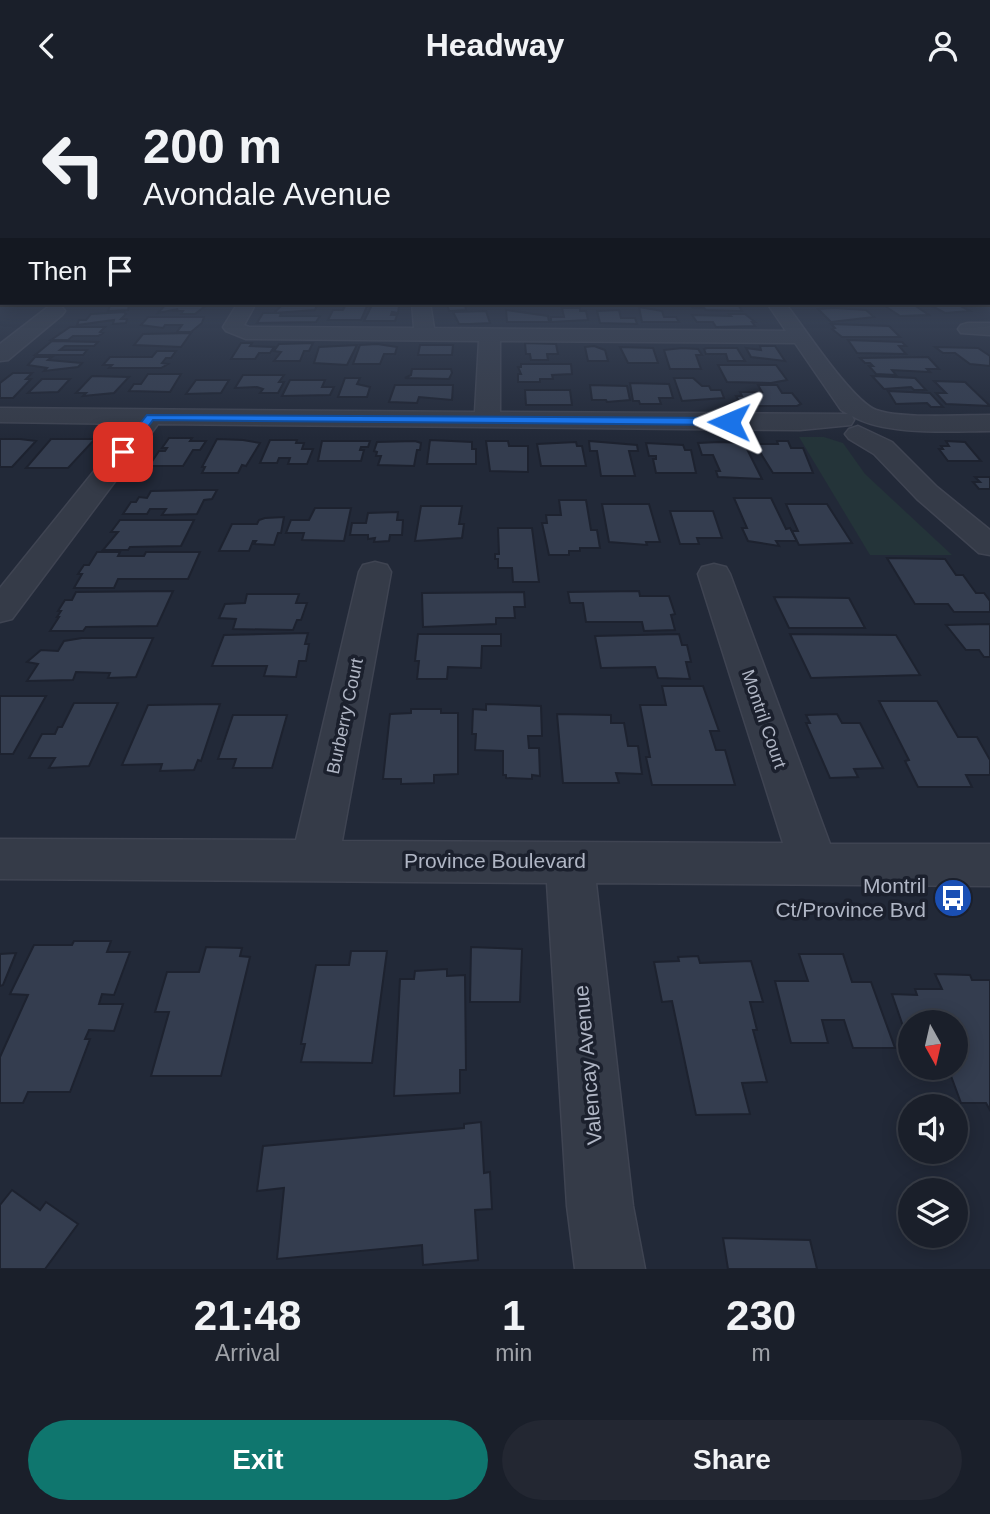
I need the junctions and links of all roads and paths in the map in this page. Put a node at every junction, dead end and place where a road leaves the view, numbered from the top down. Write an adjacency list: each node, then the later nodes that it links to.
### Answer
1 (33, 329): 10 (street)
2 (236, 329): 7 (street)
3 (424, 329): 7 (street)
4 (796, 329): 9 (street)
5 (990, 329): 6 (street)
6 (968, 330)
7 (425, 334): 8 (street)
8 (490, 335): 9 (street); 13 (street)
9 (802, 337): 15 (street)
10 (0, 355)
11 (0, 415): 12 (street)
12 (150, 417): 13 (street); 19 (street)
13 (487, 420): 15 (street)
14 (990, 423): 15 (street)
15 (865, 425): 16 (street)
16 (990, 546)
17 (375, 572): 22 (street, Burberry Court)
18 (714, 574): 24 (street, Montril Court)
19 (13, 576): 20 (street)
20 (0, 611)
21 (0, 859): 22 (street, Province Boulevard)
22 (315, 860): 23 (street, Province Boulevard)
23 (570, 860): 24 (street, Province Boulevard); 26 (street, Valencay Avenue)
24 (813, 863): 25 (street, Province Boulevard)
25 (990, 865)
26 (610, 1269)

